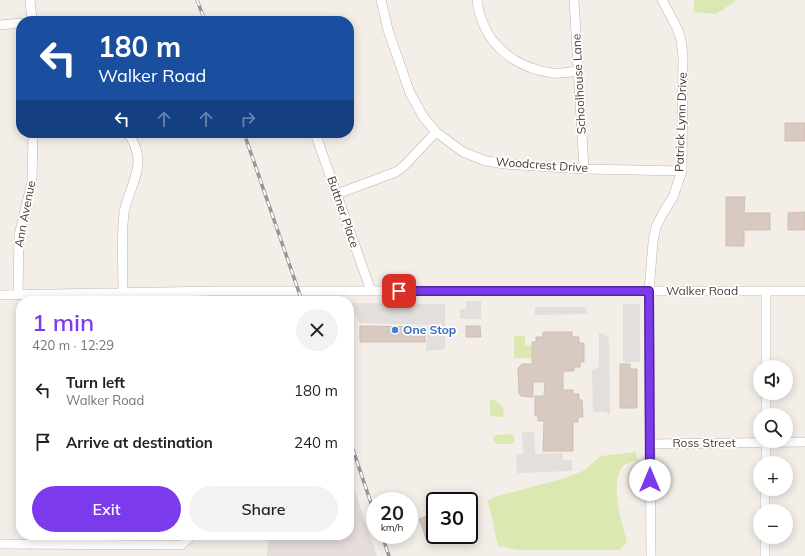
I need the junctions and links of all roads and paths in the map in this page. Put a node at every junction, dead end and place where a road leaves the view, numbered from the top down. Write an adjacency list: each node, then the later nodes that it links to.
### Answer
1 (30, 0): 6 (street)
2 (381, 0): 10 (street, Woodcrest Drive)
3 (477, 0): 9 (street)
4 (574, 0): 9 (street, Schoolhouse Lane)
5 (662, 0): 15 (street, Patrick Lynn Drive)
6 (32, 16)
7 (16, 23): 8 (street)
8 (0, 25)
9 (578, 71): 14 (street, Schoolhouse Lane)
10 (436, 132): 14 (street, Woodcrest Drive); 16 (street)
11 (33, 138): 23 (street, Ann Avenue)
12 (131, 138): 21 (street)
13 (317, 138): 16 (street, Buttner Place)
14 (584, 169): 15 (street, Woodcrest Drive)
15 (682, 171): 18 (street, Patrick Lynn Drive)
16 (337, 194): 17 (street, Buttner Place)
17 (371, 291): 18 (street, Walker Road); 21 (street, Walker Road)
18 (649, 291): 19 (street, Walker Road); 28 (street, Patrick Lynn Drive)
19 (766, 291): 20 (street, Walker Road); 24 (street)
20 (805, 291)
21 (123, 293): 23 (street, Walker Road)
22 (0, 295): 23 (street, Walker Road)
23 (18, 295)
24 (766, 360)
25 (753, 442): 28 (street, Ross Street)
26 (793, 442): 27 (street, Ross Street)
27 (805, 442)
28 (650, 444): 32 (street, Patrick Lynn Drive)
29 (187, 540): 30 (street)
30 (0, 544)
31 (765, 544): 33 (street)
32 (651, 556)
33 (765, 556)

